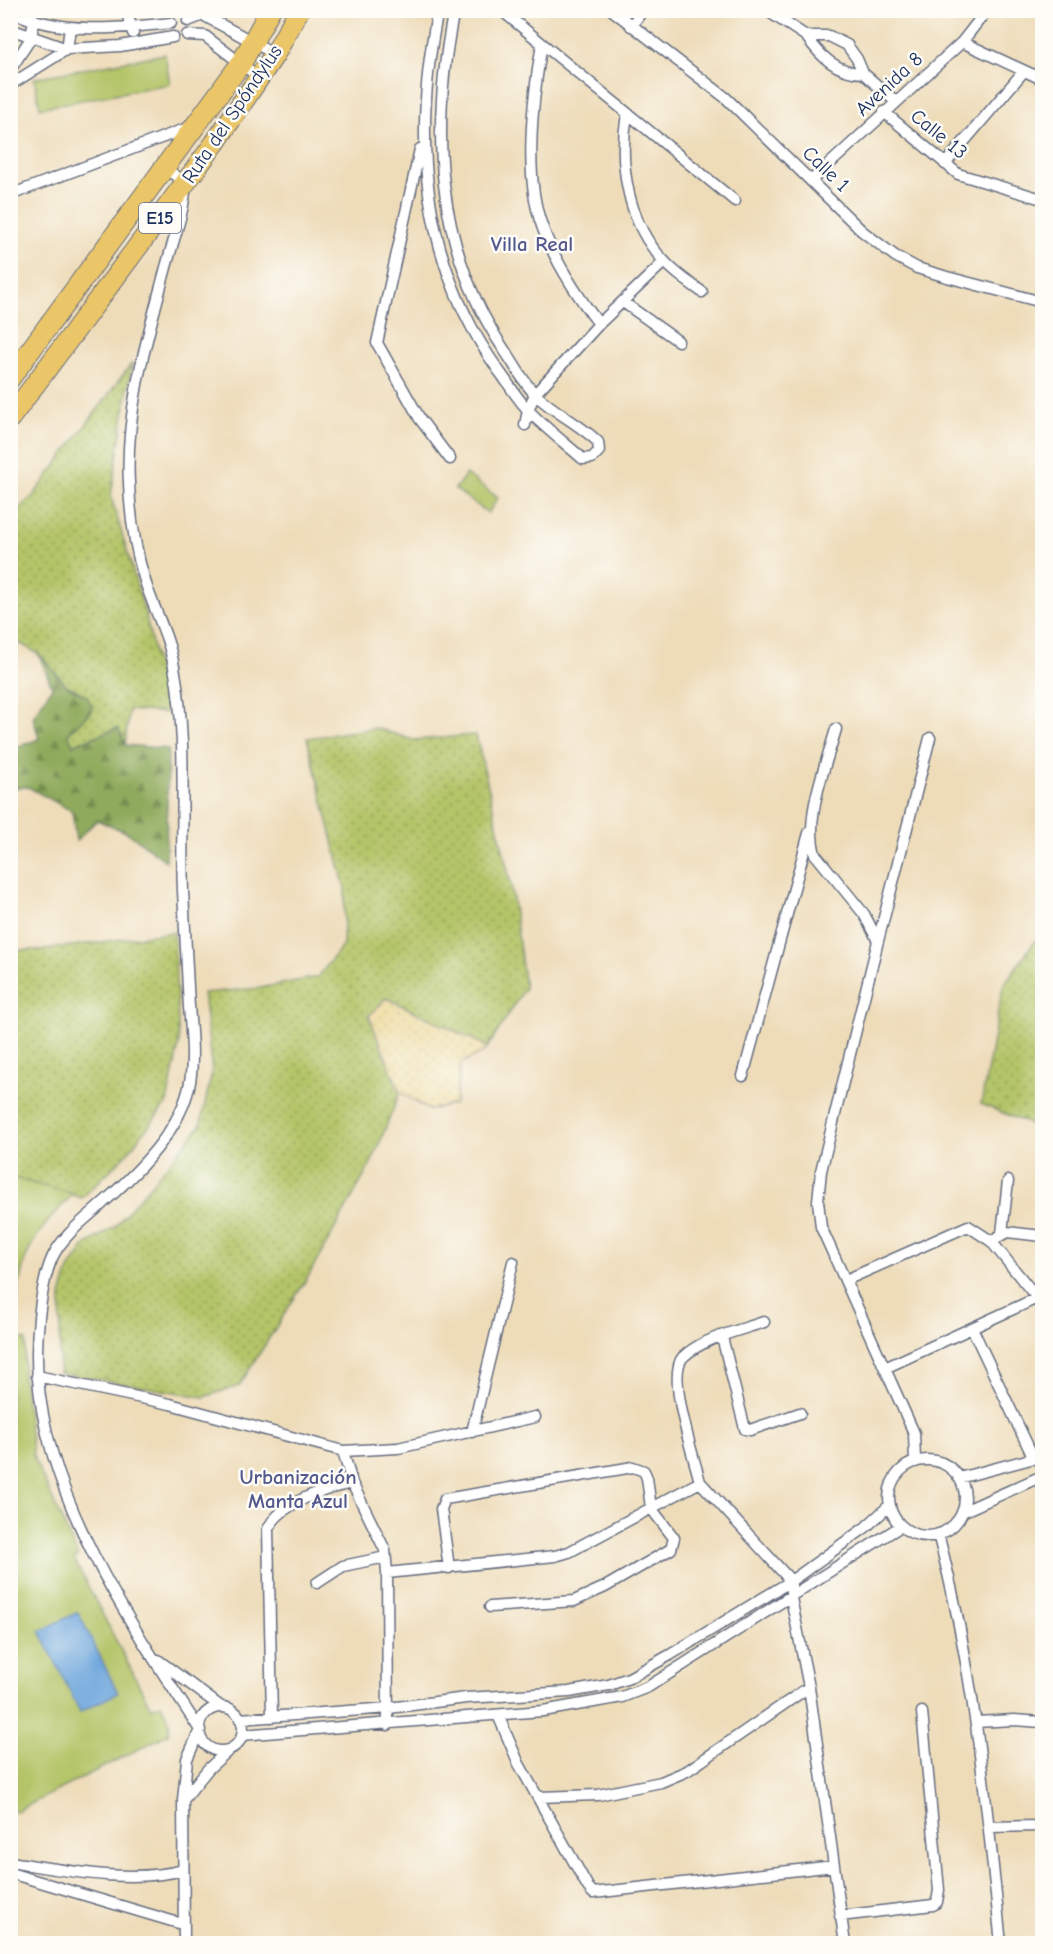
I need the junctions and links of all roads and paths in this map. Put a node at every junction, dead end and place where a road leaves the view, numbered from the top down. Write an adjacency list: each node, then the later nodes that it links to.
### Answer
1 (126, 10): 17 (street)
2 (270, 10): 26 (highway, Ruta del Spóndylus / E15)
3 (299, 10): 32 (highway, Ruta del Spóndylus / E15)
4 (438, 10): 29 (street)
5 (454, 10): 31 (street)
6 (501, 10): 28 (street)
7 (612, 10): 16 (street, Calle 1)
8 (643, 10): 16 (street)
9 (766, 10): 22 (street)
10 (987, 10): 27 (street, Avenida 8)
11 (10, 11): 13 (street)
12 (203, 15): 14 (street); 21 (street); 26 (street)
13 (34, 19): 18 (street); 24 (street)
14 (188, 21)
15 (171, 23): 17 (street)
16 (631, 26): 49 (street, Calle 1)
17 (130, 27): 18 (street); 25 (street)
18 (70, 28): 30 (street)
19 (10, 29): 24 (street)
20 (187, 35): 21 (street)
21 (205, 36): 33 (street)
22 (806, 36): 36 (street); 36 (street)
23 (173, 37): 25 (street)
24 (30, 38): 30 (street); 34 (street)
25 (136, 42): 30 (street)
26 (254, 42): 32 (street); 33 (highway, Ruta del Spóndylus / E15)
27 (962, 42): 35 (street); 40 (street, Avenida 8)
28 (542, 44): 42 (street); 63 (street)
29 (432, 47): 31 (street); 43 (street)
30 (67, 48): 39 (street)
31 (446, 50): 44 (street)
32 (275, 54): 37 (highway, Ruta del Spóndylus / E15)
33 (242, 62): 37 (street); 45 (highway, Ruta del Spóndylus / E15)
34 (10, 70)
35 (1024, 71): 38 (street); 47 (street)
36 (863, 74): 40 (street)
37 (260, 78): 50 (highway, Ruta del Spóndylus / E15)
38 (1042, 79)
39 (10, 85)
40 (895, 101): 41 (street, Avenida 8)
41 (884, 112): 47 (street, Calle 13); 49 (street, Avenida 8)
42 (627, 114): 55 (street); 58 (street)
43 (427, 120): 44 (street); 46 (street)
44 (440, 121): 52 (street)
45 (196, 125): 48 (highway, Ruta del Spóndylus / E15); 51 (street)
46 (423, 136): 53 (street); 72 (street)
47 (945, 164): 54 (street, Calle 13)
48 (165, 169): 50 (street); 66 (highway, Ruta del Spóndylus / E15)
49 (812, 180): 61 (street, Calle 1)
50 (186, 182): 67 (highway, Ruta del Spóndylus / E15); 89 (street)
51 (10, 195)
52 (444, 196): 53 (street); 56 (street)
53 (429, 198): 57 (street)
54 (1042, 200)
55 (735, 201)
56 (457, 255): 57 (street); 62 (street)
57 (442, 258): 64 (street)
58 (664, 262): 59 (street); 60 (street)
59 (702, 292)
60 (623, 302): 63 (street); 65 (street)
61 (1042, 303)
62 (486, 322): 64 (street); 68 (street)
63 (599, 324): 68 (street)
64 (474, 330): 69 (street)
65 (678, 341)
66 (10, 378): 67 (street)
67 (30, 392): 70 (highway, Ruta del Spóndylus / E15)
68 (535, 394): 69 (street); 69 (street)
69 (528, 410): 71 (street)
70 (10, 418)
71 (525, 425)
72 (450, 459)
73 (836, 729): 75 (street)
74 (930, 738): 76 (street)
75 (812, 824): 76 (street); 77 (street)
76 (878, 941): 83 (street)
77 (743, 1076)
78 (1008, 1181): 79 (street)
79 (1002, 1233): 80 (street); 81 (street)
80 (1042, 1236)
81 (991, 1241): 83 (street); 84 (street)
82 (513, 1262): 92 (street)
83 (846, 1280): 88 (street)
84 (1040, 1301): 86 (street)
85 (764, 1322): 87 (street)
86 (972, 1328): 88 (street); 94 (street)
87 (722, 1337): 90 (street); 98 (street)
88 (885, 1368): 95 (street)
89 (37, 1376): 93 (street); 112 (street)
90 (800, 1413)
91 (534, 1417): 92 (street)
92 (472, 1432): 93 (street)
93 (343, 1451): 99 (street)
94 (1038, 1458): 97 (street)
95 (915, 1461): 97 (street); 100 (street)
96 (1042, 1476): 102 (street)
97 (959, 1478): 102 (street)
98 (700, 1482): 101 (street); 108 (street)
99 (352, 1483): 105 (street); 118 (street)
100 (890, 1505): 103 (street); 108 (street)
101 (651, 1508): 106 (street); 106 (street); 111 (street)
102 (962, 1512): 104 (street)
103 (902, 1526): 104 (street); 110 (street)
104 (938, 1534): 120 (street)
105 (386, 1557): 107 (street); 109 (street)
106 (449, 1568): 107 (street)
107 (387, 1573): 115 (street)
108 (791, 1581): 110 (street); 115 (street)
109 (317, 1583)
110 (791, 1598): 113 (street); 117 (street)
111 (490, 1607)
112 (151, 1655): 114 (street); 123 (street)
113 (809, 1687): 126 (street); 131 (street)
114 (221, 1707): 119 (street); 123 (street)
115 (389, 1708): 118 (street); 122 (street)
116 (922, 1713): 134 (street)
117 (498, 1715): 122 (street); 126 (street)
118 (272, 1717): 119 (street)
119 (240, 1719): 124 (street)
120 (976, 1722): 121 (street); 129 (street)
121 (1042, 1722)
122 (388, 1725): 124 (street)
123 (200, 1730): 125 (street); 127 (street)
124 (242, 1735): 125 (street)
125 (229, 1749): 127 (street)
126 (539, 1797): 131 (street)
127 (183, 1800): 132 (street)
128 (1042, 1826): 129 (street)
129 (989, 1827): 138 (street)
130 (10, 1862): 132 (street)
131 (834, 1866): 134 (street)
132 (183, 1870): 135 (street)
133 (10, 1873): 135 (street)
134 (840, 1916): 137 (street)
135 (182, 1924): 136 (street)
136 (184, 1944)
137 (845, 1944)
138 (1002, 1944)

